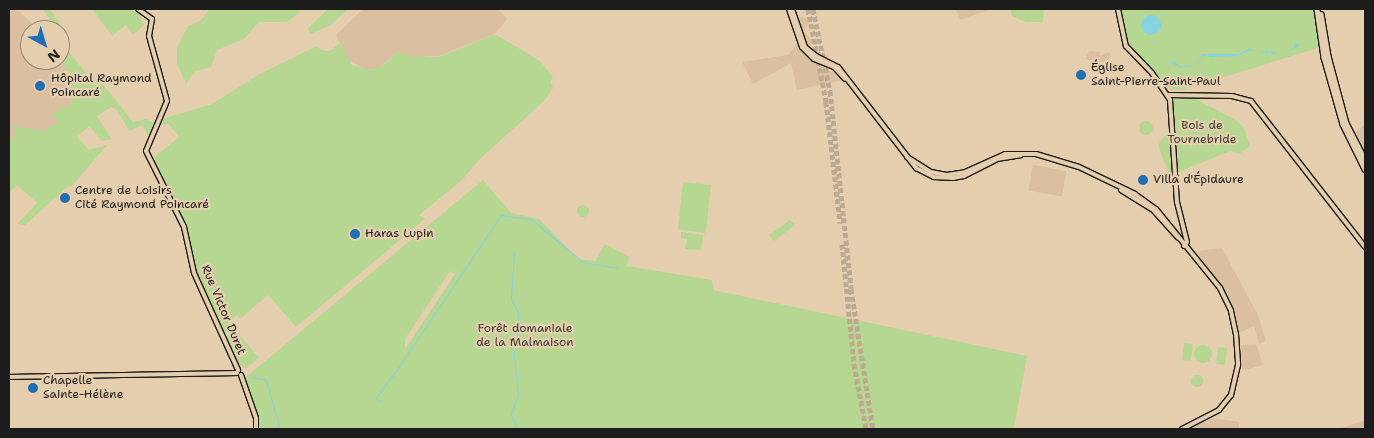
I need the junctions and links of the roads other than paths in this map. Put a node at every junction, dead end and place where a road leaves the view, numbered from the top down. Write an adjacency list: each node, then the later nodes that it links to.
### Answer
1 (138, 9): 10 (street, Rue Victor Duret)
2 (791, 9): 8 (street)
3 (1118, 9): 5 (street)
4 (1319, 9): 6 (main road); 7 (main road)
5 (1168, 95): 8 (street); 9 (street)
6 (1365, 160)
7 (1365, 170)
8 (1184, 246): 13 (street)
9 (1365, 247)
10 (239, 373): 11 (street); 12 (street, Rue Victor Duret)
11 (9, 377)
12 (256, 429)
13 (1182, 429)

